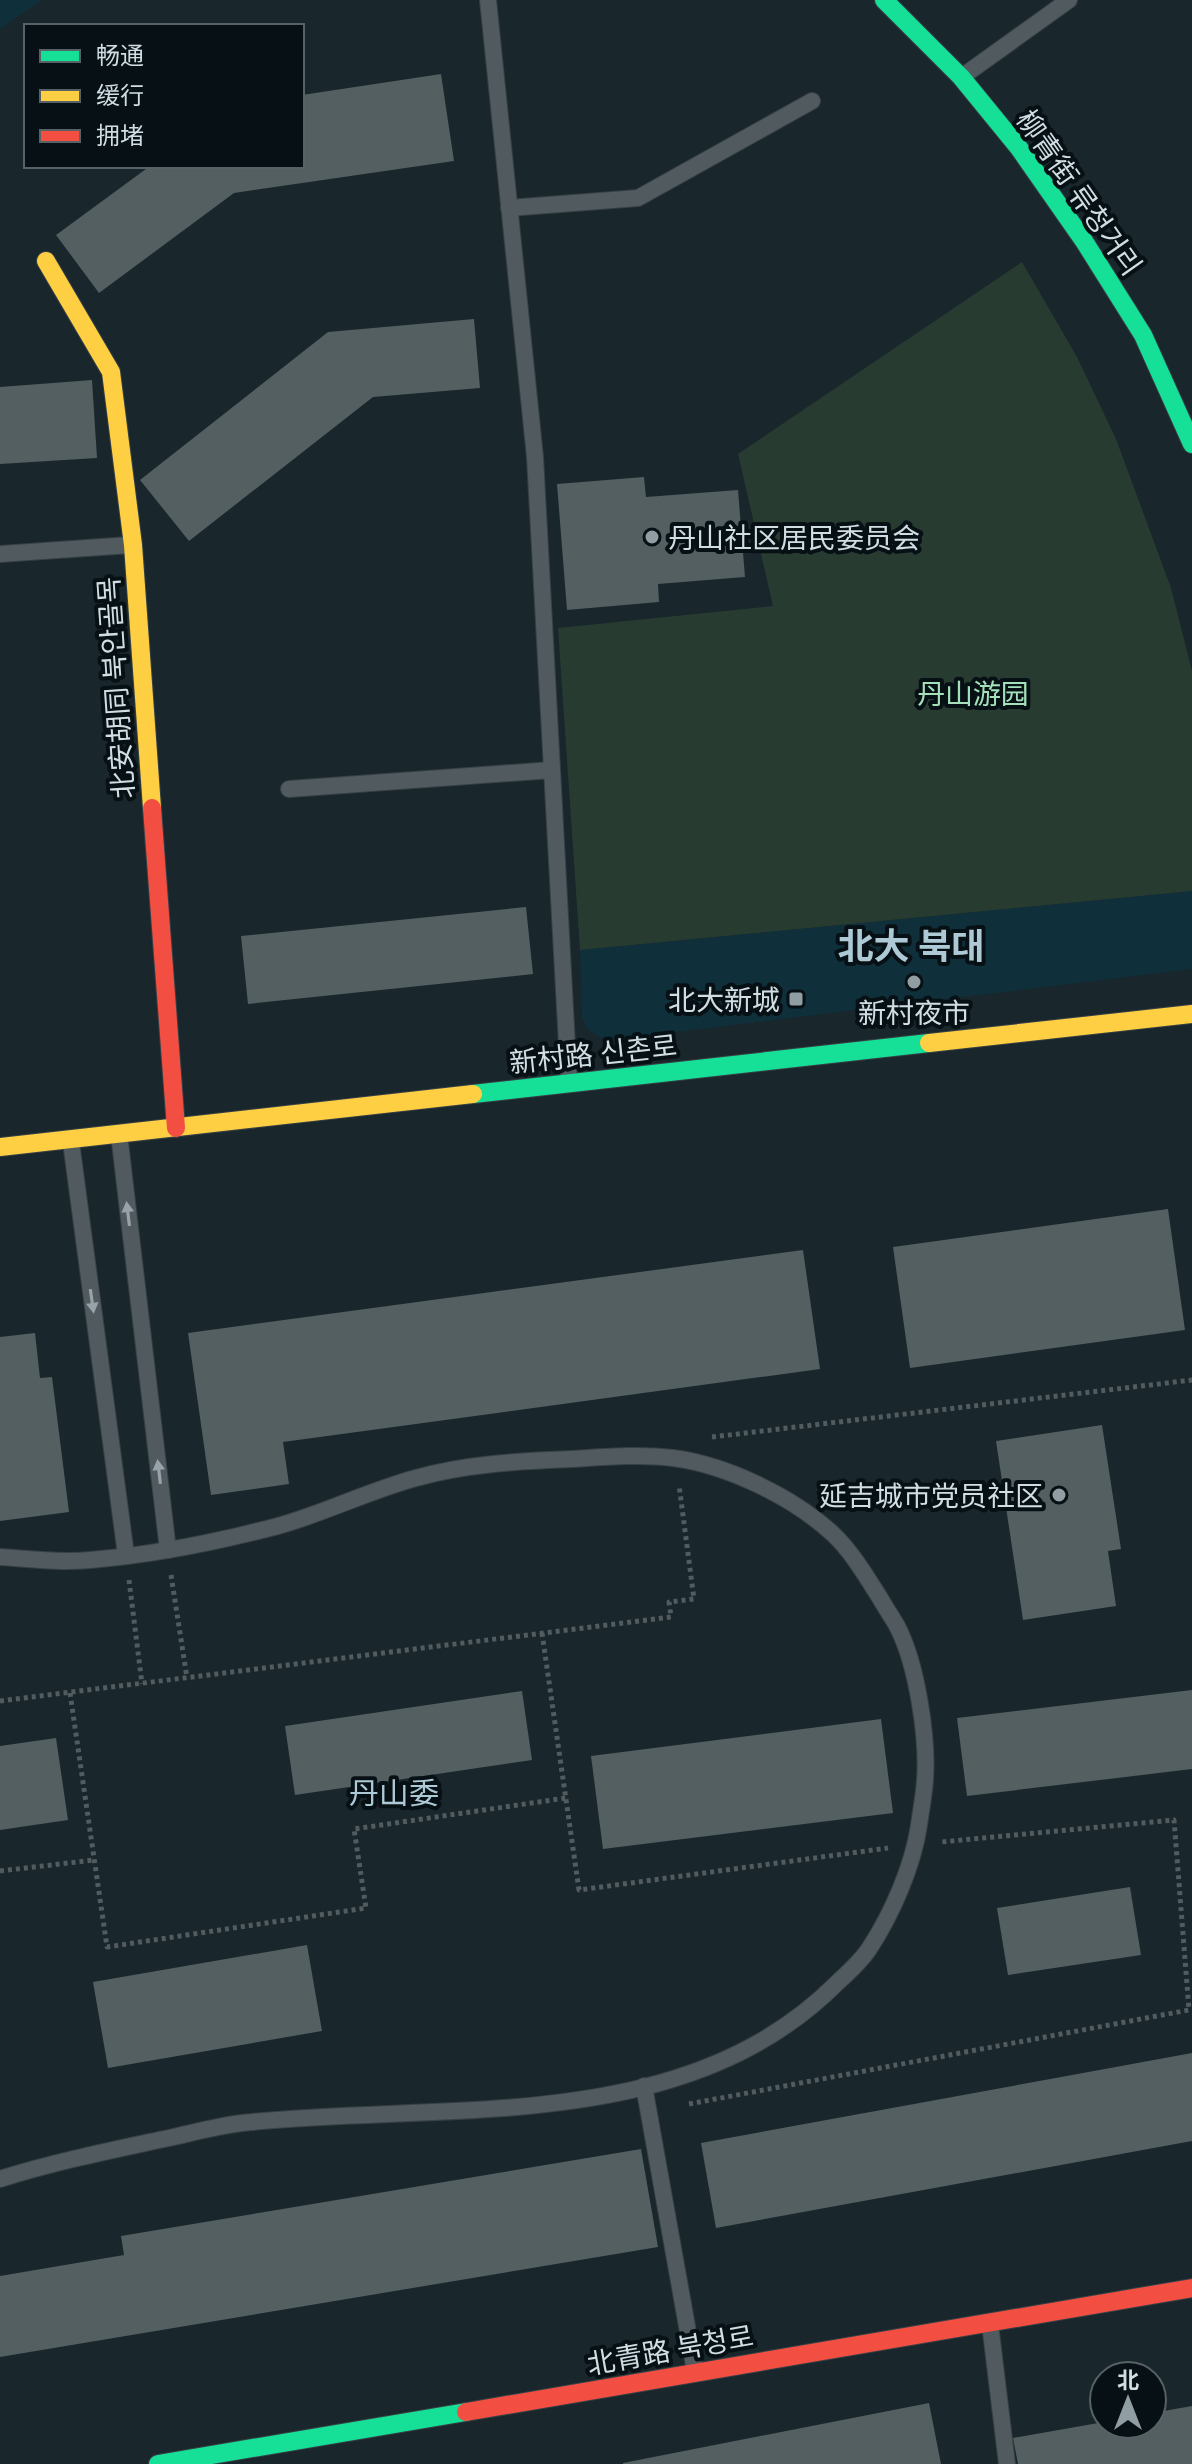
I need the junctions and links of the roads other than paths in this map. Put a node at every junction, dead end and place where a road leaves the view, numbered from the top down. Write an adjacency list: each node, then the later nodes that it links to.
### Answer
1 (488, 0): 6 (lane)
2 (884, 0): 4 (street, 柳青街 류청거리)
3 (1069, 0): 4 (lane)
4 (961, 77): 8 (street, 柳青街 류청거리)
5 (812, 101): 6 (lane)
6 (509, 208): 11 (lane)
7 (46, 261): 9 (street, 北安胡同 북안골목)
8 (1192, 444)
9 (133, 545): 10 (lane); 15 (street, 北安胡同 북안골목)
10 (0, 554)
11 (552, 770): 12 (lane); 14 (lane)
12 (289, 789)
13 (1192, 1014): 14 (street, 新村路 신촌로)
14 (569, 1084): 15 (street, 新村路 신촌로)
15 (176, 1128): 16 (street, 新村路 신촌로)
16 (119, 1134): 17 (street, 新村路 신촌로); 19 (lane, one-way to 16)
17 (71, 1141): 18 (street, 新村路 신촌로); 20 (lane, one-way to 20)
18 (0, 1147)
19 (168, 1550): 20 (lane); 22 (lane)
20 (126, 1555): 21 (lane)
21 (0, 1557)
22 (644, 2086): 23 (lane); 26 (lane)
23 (0, 2179)
24 (1192, 2288): 25 (street, 北青路 북청로)
25 (990, 2322): 26 (street, 北青路 북청로); 29 (lane)
26 (696, 2373): 27 (street, 北青路 북청로)
27 (205, 2460): 28 (street, 北青路 북청로)
28 (158, 2464)
29 (1007, 2464)

